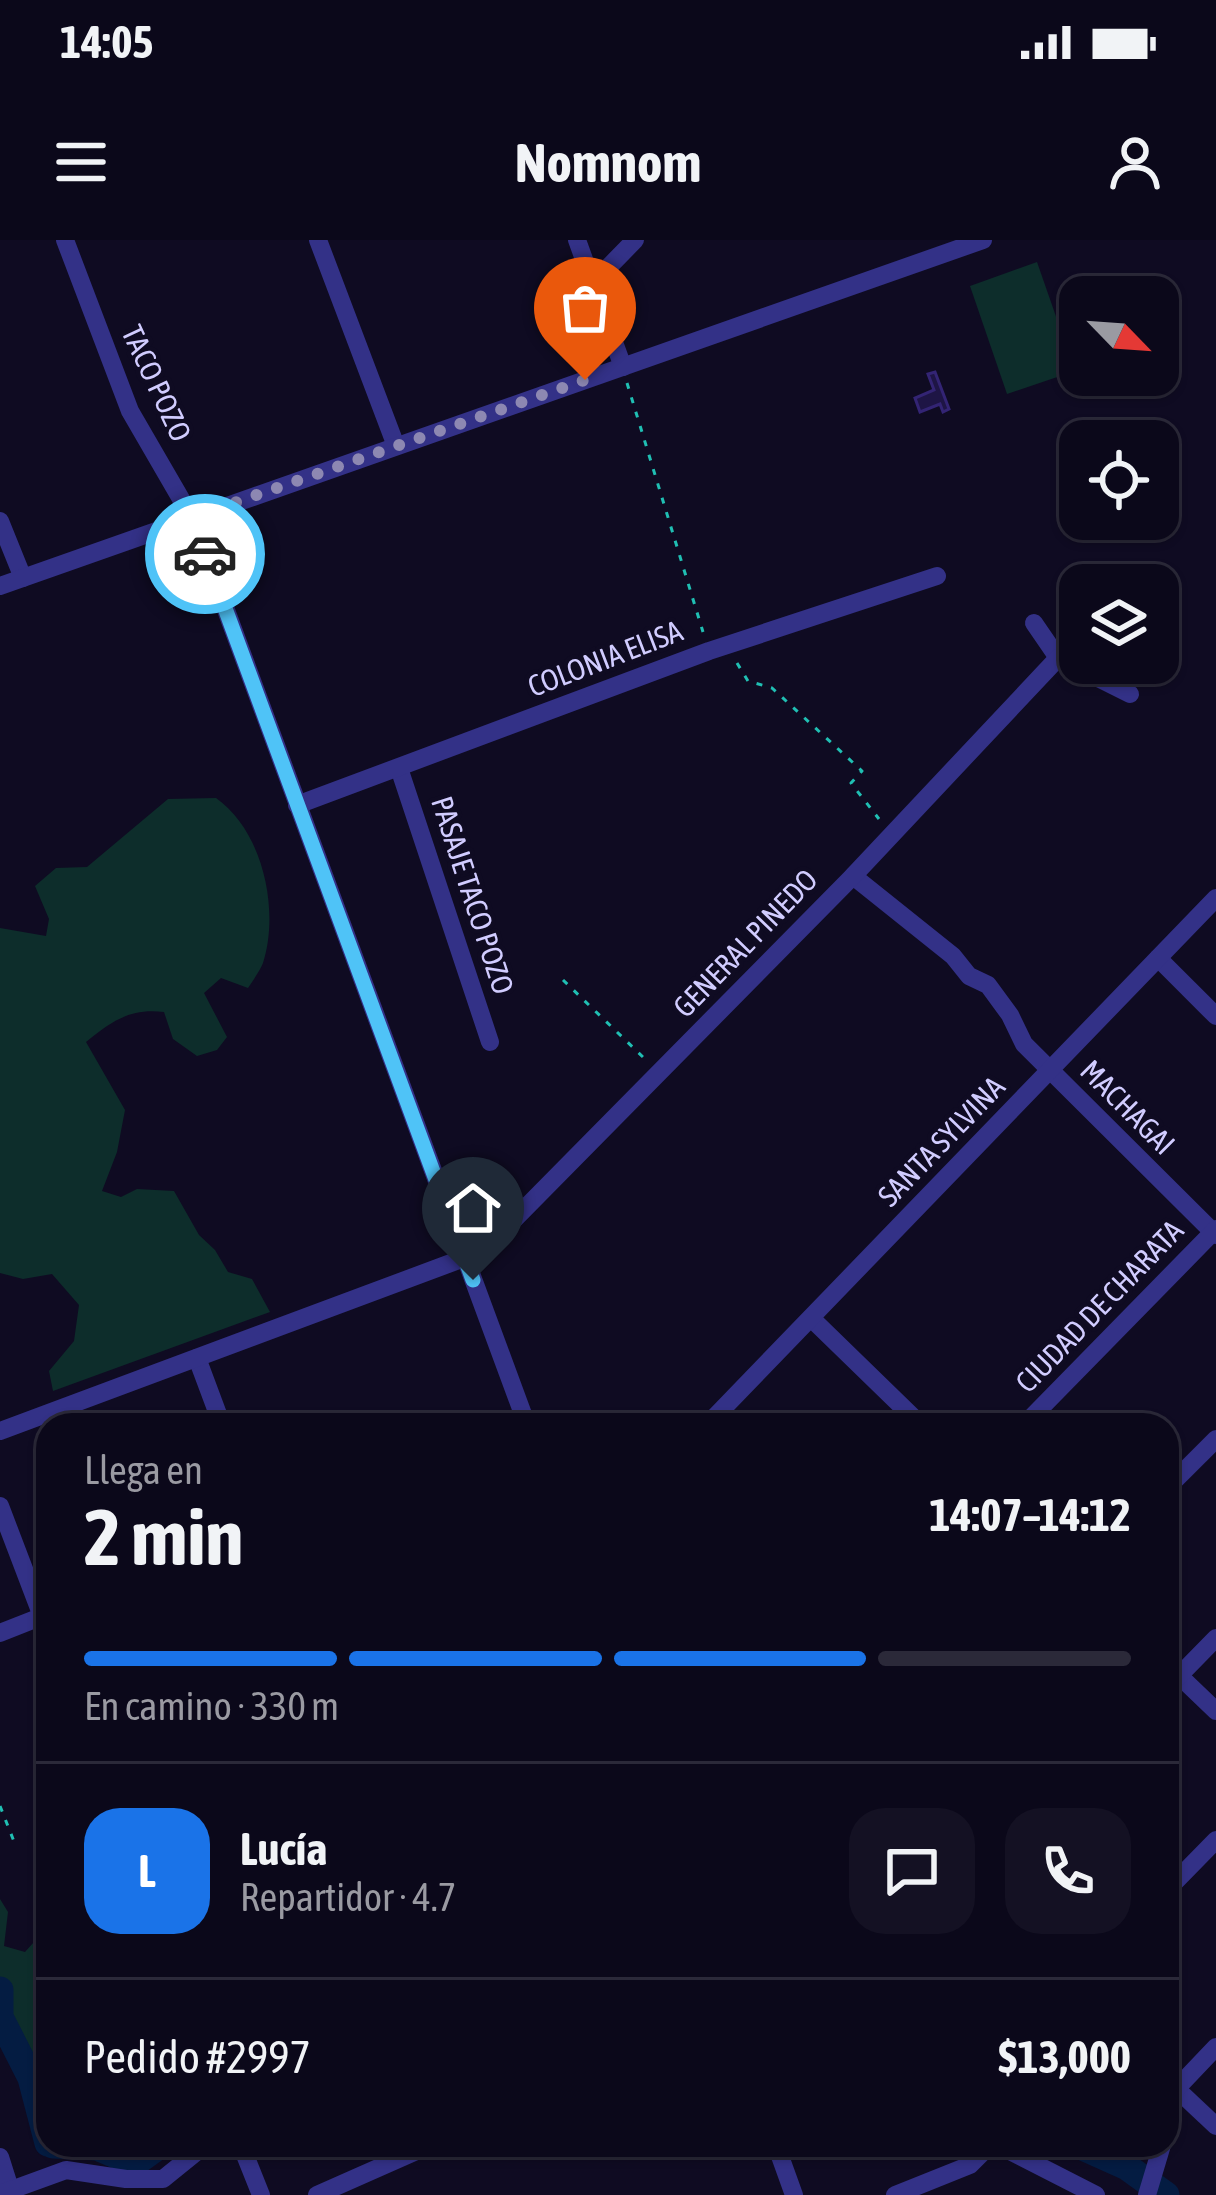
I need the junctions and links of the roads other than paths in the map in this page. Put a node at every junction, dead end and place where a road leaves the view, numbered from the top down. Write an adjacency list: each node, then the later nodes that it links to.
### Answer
1 (65, 240): 9 (street, TACO POZO)
2 (318, 240): 8 (street)
3 (577, 240): 6 (street)
4 (635, 240): 6 (street)
5 (983, 240): 7 (street)
6 (593, 284): 7 (street)
7 (622, 367): 8 (street)
8 (396, 446): 9 (street)
9 (191, 518): 12 (street); 18 (street, TACO POZO)
10 (0, 520): 12 (street)
11 (937, 576): 17 (street, COLONIA ELISA)
12 (23, 578): 13 (street)
13 (0, 586)
14 (1034, 623): 15 (street)
15 (1058, 658): 16 (street); 19 (street, GENERAL PINEDO)
16 (1130, 694)
17 (399, 768): 18 (street, COLONIA ELISA); 23 (street, PASAJE TACO POZO)
18 (297, 805): 26 (street, TACO POZO)
19 (853, 876): 24 (street, MACHAGAI); 26 (street, GENERAL PINEDO)
20 (1216, 898): 21 (street, SANTA SYLVINA)
21 (1158, 958): 22 (street); 24 (street, SANTA SYLVINA)
22 (1216, 1016)
23 (490, 1042)
24 (1050, 1072): 25 (street, MACHAGAI); 27 (street, SANTA SYLVINA)
25 (1215, 1232): 34 (street, CIUDAD DE CHARATA)
26 (465, 1257): 28 (street, GENERAL PINEDO); 31 (street, TACO POZO)
27 (811, 1318): 32 (street, SANTA SYLVINA); 33 (street)
28 (197, 1358): 29 (street, GENERAL PINEDO); 30 (street)
29 (49, 1413)
30 (218, 1413)
31 (523, 1413)
32 (718, 1413)
33 (909, 1413)
34 (1036, 1413)
35 (36, 1418): 36 (street, GENERAL PINEDO)
36 (0, 1431)
37 (1216, 1438): 38 (street)
38 (1179, 1476)
39 (0, 1506): 40 (street)
40 (36, 1596)
41 (36, 1624): 42 (street)
42 (0, 1633)
43 (1216, 1638): 44 (street)
44 (1179, 1669)
45 (1179, 1682): 46 (street)
46 (1216, 1712)
47 (1216, 1840): 48 (street)
48 (1179, 1878)
49 (1216, 2047): 50 (street)
50 (1179, 2078)
51 (1179, 2091): 52 (street)
52 (1216, 2126)
53 (0, 2157): 61 (street)
54 (190, 2157): 61 (street)
55 (247, 2157): 63 (street)
56 (403, 2157): 64 (street)
57 (780, 2157): 65 (street)
58 (980, 2157): 66 (street)
59 (1018, 2157): 67 (street)
60 (1159, 2157): 62 (street)
61 (8, 2193)
62 (1147, 2194)
63 (261, 2195)
64 (317, 2195)
65 (794, 2195)
66 (896, 2195)
67 (1096, 2195)

